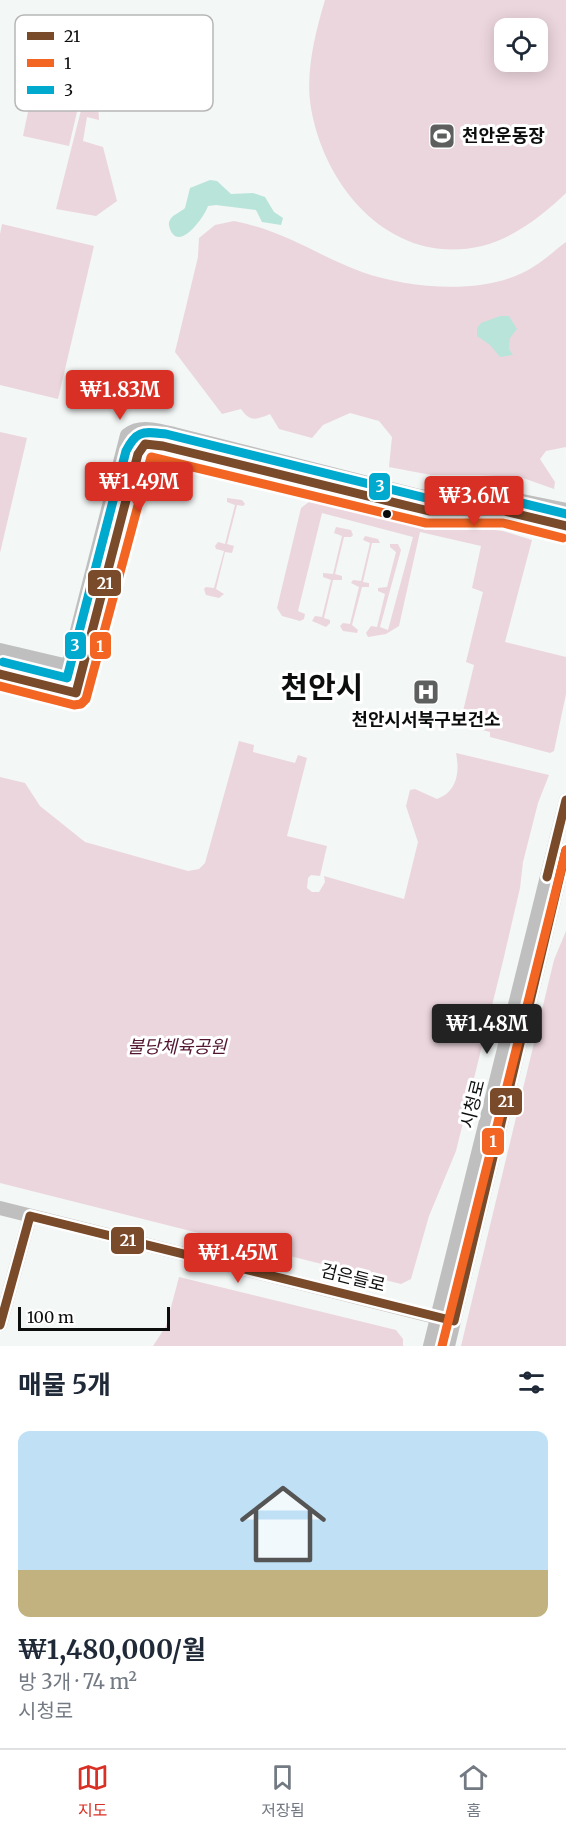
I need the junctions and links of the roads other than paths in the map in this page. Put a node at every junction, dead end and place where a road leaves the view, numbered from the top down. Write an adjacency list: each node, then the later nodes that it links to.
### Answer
1 (566, 510): 3 (street)
2 (566, 526): 5 (street)
3 (6, 651): 4 (street)
4 (0, 669)
5 (0, 674)
6 (566, 800): 10 (street, 시청로)
7 (566, 850): 11 (street, 시청로)
8 (0, 1208): 9 (street, 검은들로)
9 (30, 1216): 10 (street, 검은들로); 12 (street)
10 (437, 1317): 11 (street, 검은들로); 13 (street, 시청로)
11 (454, 1321): 14 (street, 시청로)
12 (0, 1325)
13 (430, 1346)
14 (448, 1346)

